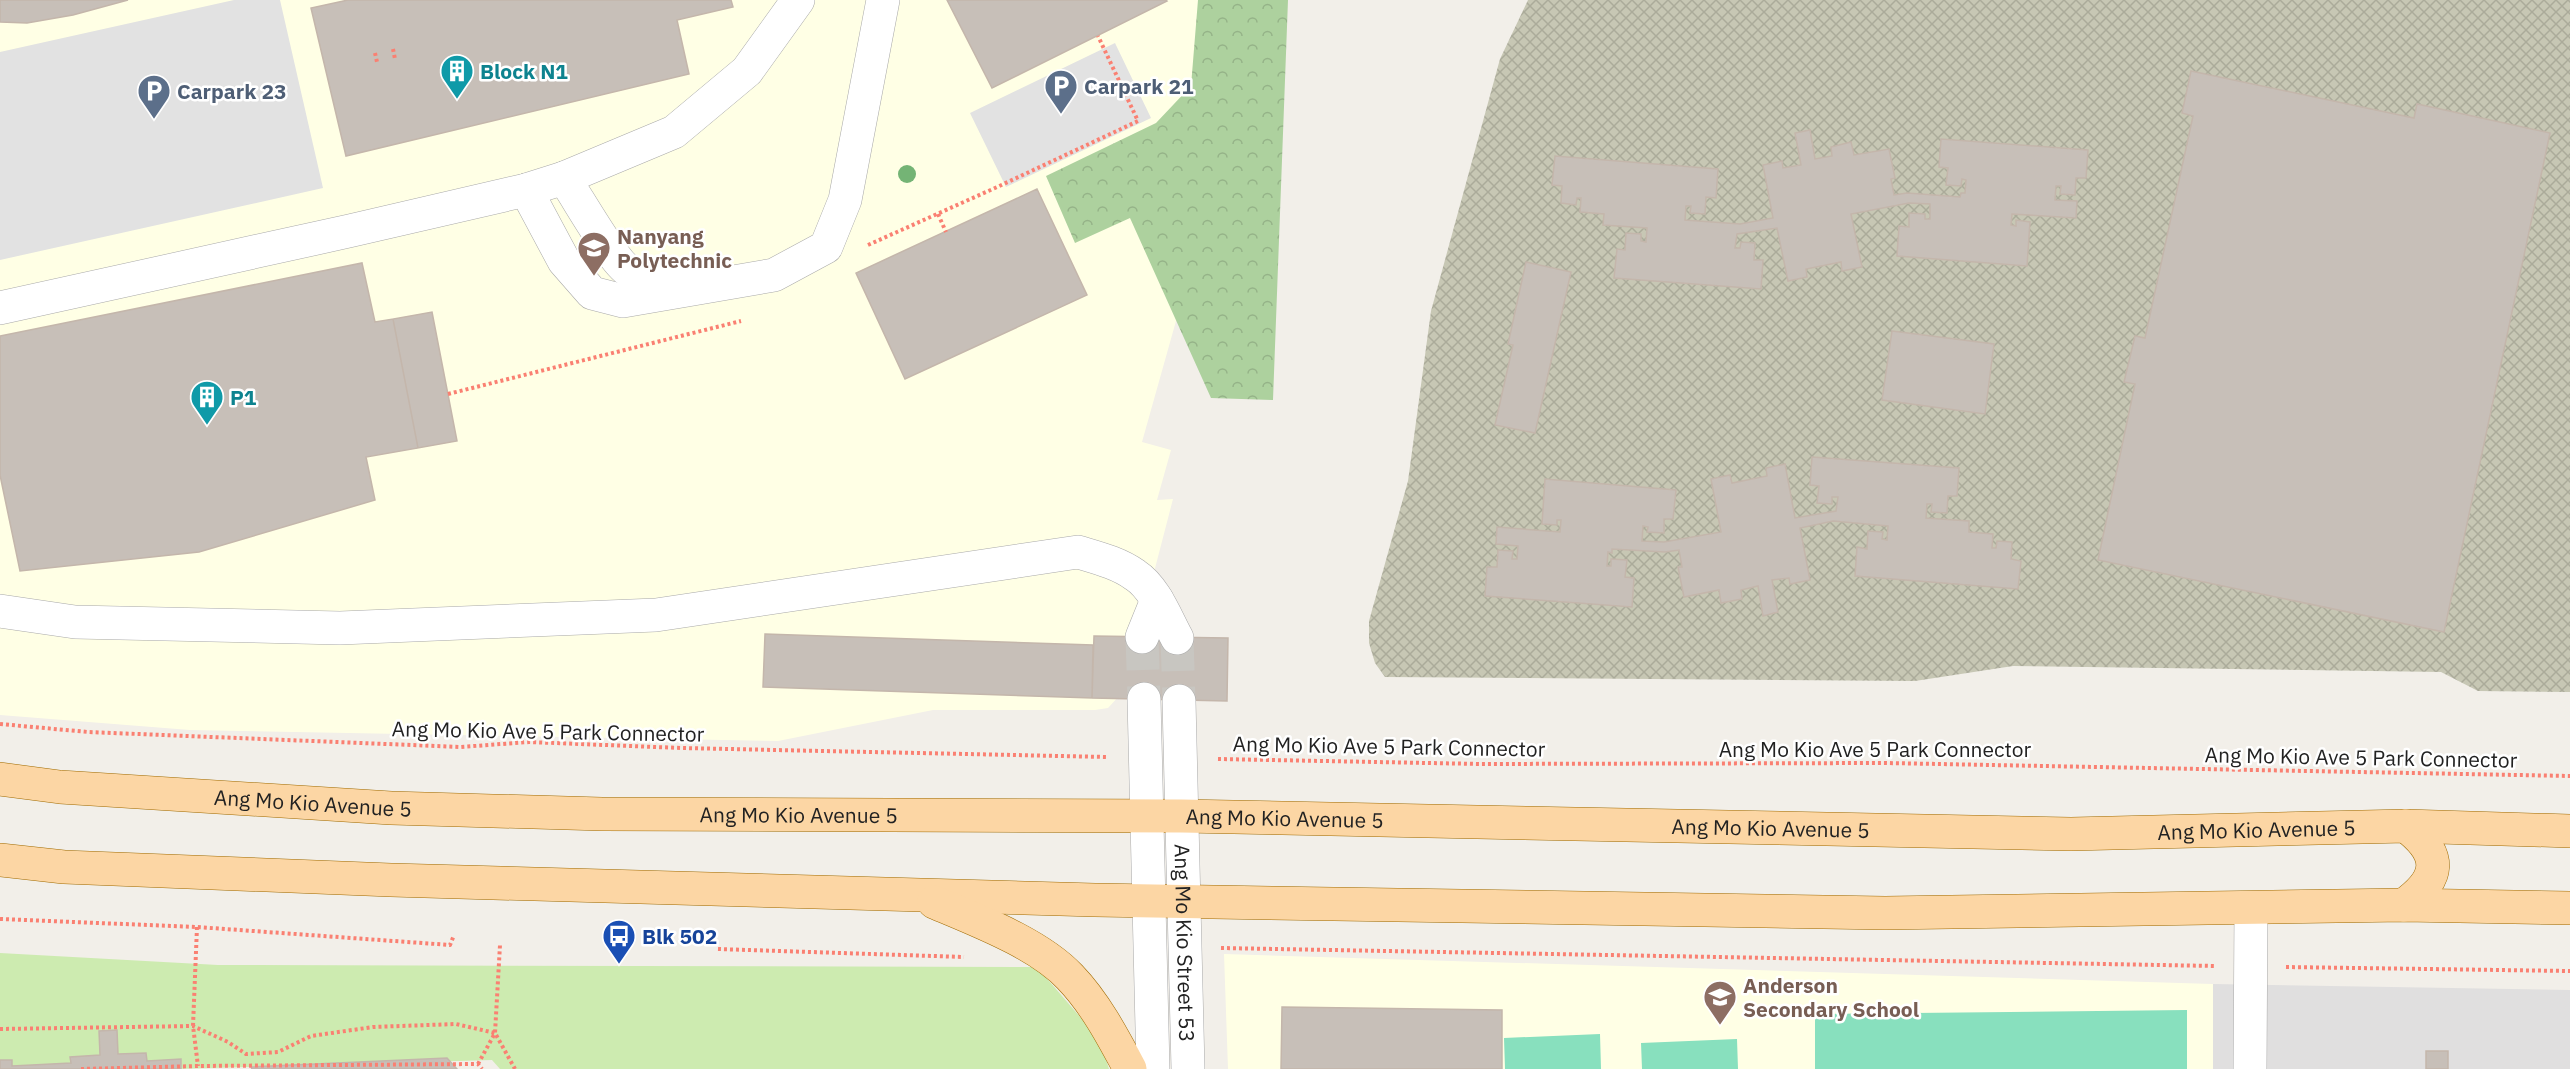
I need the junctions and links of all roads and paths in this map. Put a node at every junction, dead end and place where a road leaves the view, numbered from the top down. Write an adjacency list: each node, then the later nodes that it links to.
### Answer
1 (798, 0): 8 (street)
2 (883, 0): 13 (street)
3 (1098, 36): 10 (path)
4 (393, 49): 6 (path)
5 (375, 53): 7 (path)
6 (395, 59)
7 (377, 62)
8 (564, 178): 9 (street); 13 (street)
9 (526, 190): 13 (street); 14 (street)
10 (938, 214): 11 (path); 12 (path)
11 (946, 232)
12 (865, 246)
13 (826, 247)
14 (0, 308)
15 (745, 320): 16 (path)
16 (448, 394)
17 (1157, 600): 18 (street); 19 (street); 20 (street)
18 (0, 611)
19 (1142, 637)
20 (1177, 638)
21 (1144, 701): 28 (street, Ang Mo Kio Street 53)
22 (1179, 702): 24 (street, Ang Mo Kio Street 53)
23 (0, 724): 25 (path, Ang Mo Kio Ave 5 Park Connector)
24 (1180, 749): 26 (path, Ang Mo Kio Ave 5 Park Connector); 29 (street, Ang Mo Kio Street 53)
25 (1097, 757)
26 (2570, 776)
27 (0, 779): 28 (main road, Ang Mo Kio Avenue 5)
28 (1146, 816): 29 (main road, Ang Mo Kio Avenue 5); 34 (street, Ang Mo Kio Street 53)
29 (1182, 816): 30 (main road, Ang Mo Kio Avenue 5); 35 (street, Ang Mo Kio Street 53)
30 (2406, 826): 31 (main road, Ang Mo Kio Avenue 5); 36 (main road)
31 (2570, 831)
32 (0, 860): 33 (main road)
33 (915, 895): 34 (main road); 57 (main road)
34 (1148, 901): 35 (main road); 58 (street, Ang Mo Kio Street 53)
35 (1184, 901): 37 (main road); 59 (street, Ang Mo Kio Street 53)
36 (2404, 905): 37 (main road); 38 (main road)
37 (2251, 908): 46 (street)
38 (2570, 908)
39 (0, 919): 40 (path)
40 (197, 927): 41 (path); 48 (path)
41 (454, 935)
42 (500, 945): 50 (path)
43 (1219, 948): 46 (path)
44 (718, 949): 45 (path)
45 (970, 957)
46 (2250, 966): 47 (path); 60 (street)
47 (2570, 971)
48 (193, 1026): 49 (path); 50 (path); 52 (path)
49 (0, 1029)
50 (495, 1032): 51 (path); 56 (path)
51 (478, 1064): 53 (path); 55 (path)
52 (198, 1066): 53 (path); 54 (path)
53 (215, 1068)
54 (81, 1069)
55 (482, 1069)
56 (515, 1069)
57 (1130, 1069)
58 (1153, 1069)
59 (1188, 1069)
60 (2250, 1069)

